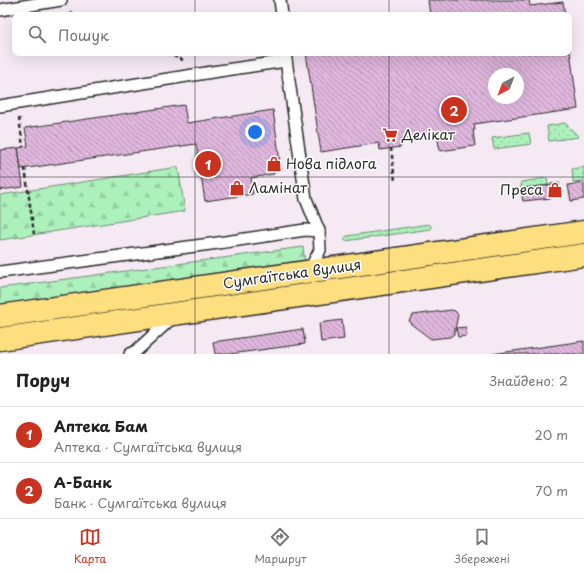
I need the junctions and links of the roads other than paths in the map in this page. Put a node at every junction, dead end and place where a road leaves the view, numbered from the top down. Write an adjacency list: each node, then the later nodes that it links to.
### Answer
1 (61, 0): 3 (lane)
2 (280, 0): 4 (lane)
3 (0, 10)
4 (282, 12)
5 (285, 57): 6 (lane); 7 (lane)
6 (0, 106)
7 (319, 230): 10 (lane); 11 (lane)
8 (584, 232): 11 (main road, Сумгаїтська вулиця)
9 (584, 256): 12 (main road, Сумгаїтська вулиця)
10 (0, 272)
11 (309, 272): 13 (main road, Сумгаїтська вулиця)
12 (176, 313): 14 (main road, Сумгаїтська вулиця); 15 (lane)
13 (0, 316)
14 (0, 338)
15 (130, 354)

